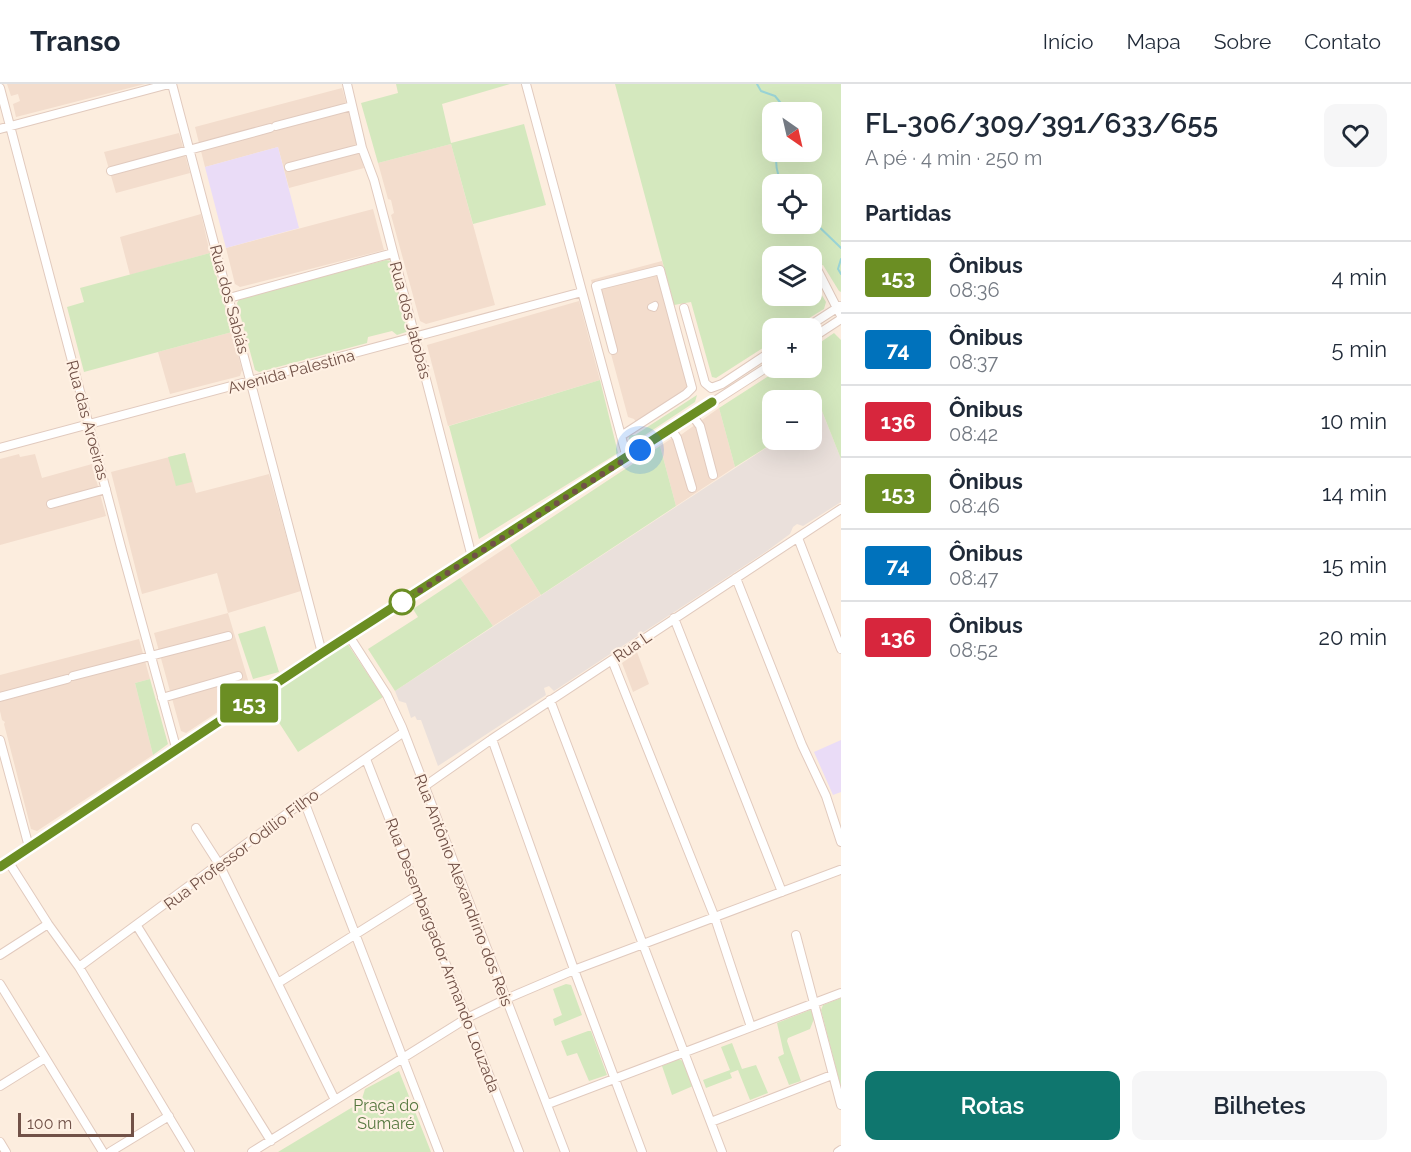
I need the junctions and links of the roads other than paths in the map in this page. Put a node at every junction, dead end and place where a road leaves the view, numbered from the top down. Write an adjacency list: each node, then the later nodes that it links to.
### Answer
1 (171, 84): 6 (street); 9 (street, Rua dos Sabiás)
2 (347, 84): 5 (street, Rua dos Jatobás)
3 (525, 84): 14 (street)
4 (0, 88): 6 (street, Rua das Aroeiras)
5 (352, 106): 8 (street, Rua dos Jatobás); 9 (street)
6 (10, 126): 7 (street); 26 (street, Rua das Aroeiras)
7 (0, 129)
8 (362, 148): 10 (street); 12 (street, Rua dos Jatobás)
9 (190, 150): 11 (street); 15 (street, Rua dos Sabiás)
10 (289, 166)
11 (111, 171)
12 (393, 253): 15 (street); 20 (street, Rua dos Jatobás)
13 (822, 278): 17 (street)
14 (582, 292): 20 (street, Avenida Palestina); 28 (street)
15 (229, 298): 24 (street, Rua dos Sabiás)
16 (684, 308): 22 (street)
17 (840, 312): 18 (street); 19 (street)
18 (822, 320)
19 (822, 329)
20 (416, 338): 24 (street, Avenida Palestina); 37 (street, Rua dos Jatobás)
21 (614, 350): 28 (street)
22 (762, 358)
23 (762, 370): 25 (street)
24 (252, 381): 26 (street, Avenida Palestina); 43 (street, Rua dos Sabiás)
25 (692, 415): 27 (street); 31 (street)
26 (89, 425): 29 (street, Avenida Palestina); 33 (street, Rua das Aroeiras)
27 (671, 429): 30 (street); 32 (street)
28 (621, 436): 30 (street)
29 (0, 448)
30 (627, 458): 37 (street)
31 (713, 475)
32 (692, 488)
33 (106, 489): 34 (street); 44 (street, Rua das Aroeiras)
34 (51, 504)
35 (841, 509): 36 (street, Rua L)
36 (798, 538): 38 (street, Rua L); 42 (street)
37 (472, 557): 41 (street)
38 (736, 578): 39 (street, Rua L); 58 (street)
39 (674, 618): 45 (street, Rua L); 64 (street)
40 (228, 636): 44 (street)
41 (349, 636): 43 (street); 50 (street, Rua Antônio Alexandrino dos Reis)
42 (841, 649)
43 (322, 653): 53 (street)
44 (150, 656): 47 (street); 48 (street, Rua das Aroeiras)
45 (612, 660): 49 (street, Rua L); 66 (street)
46 (238, 676): 48 (street)
47 (0, 697)
48 (162, 698): 53 (street, Rua das Aroeiras)
49 (550, 700): 51 (street, Rua L); 71 (street)
50 (404, 732): 54 (street, Rua Professor Odílio Filho); 55 (street, Rua Antônio Alexandrino dos Reis)
51 (492, 739): 55 (street, Rua L); 74 (street)
52 (0, 740): 59 (street)
53 (177, 751): 59 (street)
54 (366, 759): 56 (street, Rua Professor Odílio Filho); 65 (street, Rua Desembargador Armando Louzada)
55 (425, 786): 79 (street, Rua Antônio Alexandrino dos Reis)
56 (304, 801): 61 (street, Rua Professor Odílio Filho); 69 (street)
57 (196, 828): 61 (street)
58 (841, 842)
59 (29, 847): 60 (street)
60 (8, 861): 62 (street); 67 (street)
61 (219, 864): 68 (street, Rua Professor Odílio Filho); 75 (street)
62 (0, 867)
63 (841, 870): 64 (street)
64 (782, 892): 66 (street)
65 (418, 895): 69 (street); 81 (street, Rua Desembargador Armando Louzada)
66 (715, 918): 71 (street); 82 (street)
67 (48, 924): 72 (street); 73 (street)
68 (137, 926): 73 (street, Rua Professor Odílio Filho); 94 (street)
69 (355, 935): 75 (street); 85 (street)
70 (796, 935): 80 (street)
71 (644, 944): 74 (street); 83 (street)
72 (0, 955)
73 (79, 967): 92 (street)
74 (574, 970): 79 (street); 87 (street)
75 (278, 983): 89 (street)
76 (0, 984): 78 (street)
77 (841, 993): 80 (street)
78 (3, 995): 84 (street)
79 (506, 999): 81 (street); 90 (street, Rua Antônio Alexandrino dos Reis)
80 (814, 1003): 82 (street); 86 (street)
81 (467, 1018): 85 (street); 102 (street, Rua Desembargador Armando Louzada)
82 (751, 1028): 83 (street)
83 (684, 1052): 87 (street); 93 (street)
84 (45, 1058): 88 (street); 97 (street)
85 (403, 1058): 89 (street); 101 (street)
86 (832, 1075): 91 (street); 93 (street)
87 (614, 1078): 90 (street); 104 (street)
88 (0, 1086)
89 (335, 1100): 94 (street)
90 (548, 1104): 103 (street, Rua Antônio Alexandrino dos Reis)
91 (841, 1106)
92 (170, 1116): 98 (street); 99 (street)
93 (711, 1122): 105 (street)
94 (271, 1141): 100 (street)
95 (0, 1142): 96 (street)
96 (6, 1152)
97 (103, 1152)
98 (110, 1152)
99 (190, 1152)
100 (252, 1152)
101 (440, 1152)
102 (519, 1152)
103 (565, 1152)
104 (642, 1152)
105 (722, 1152)

